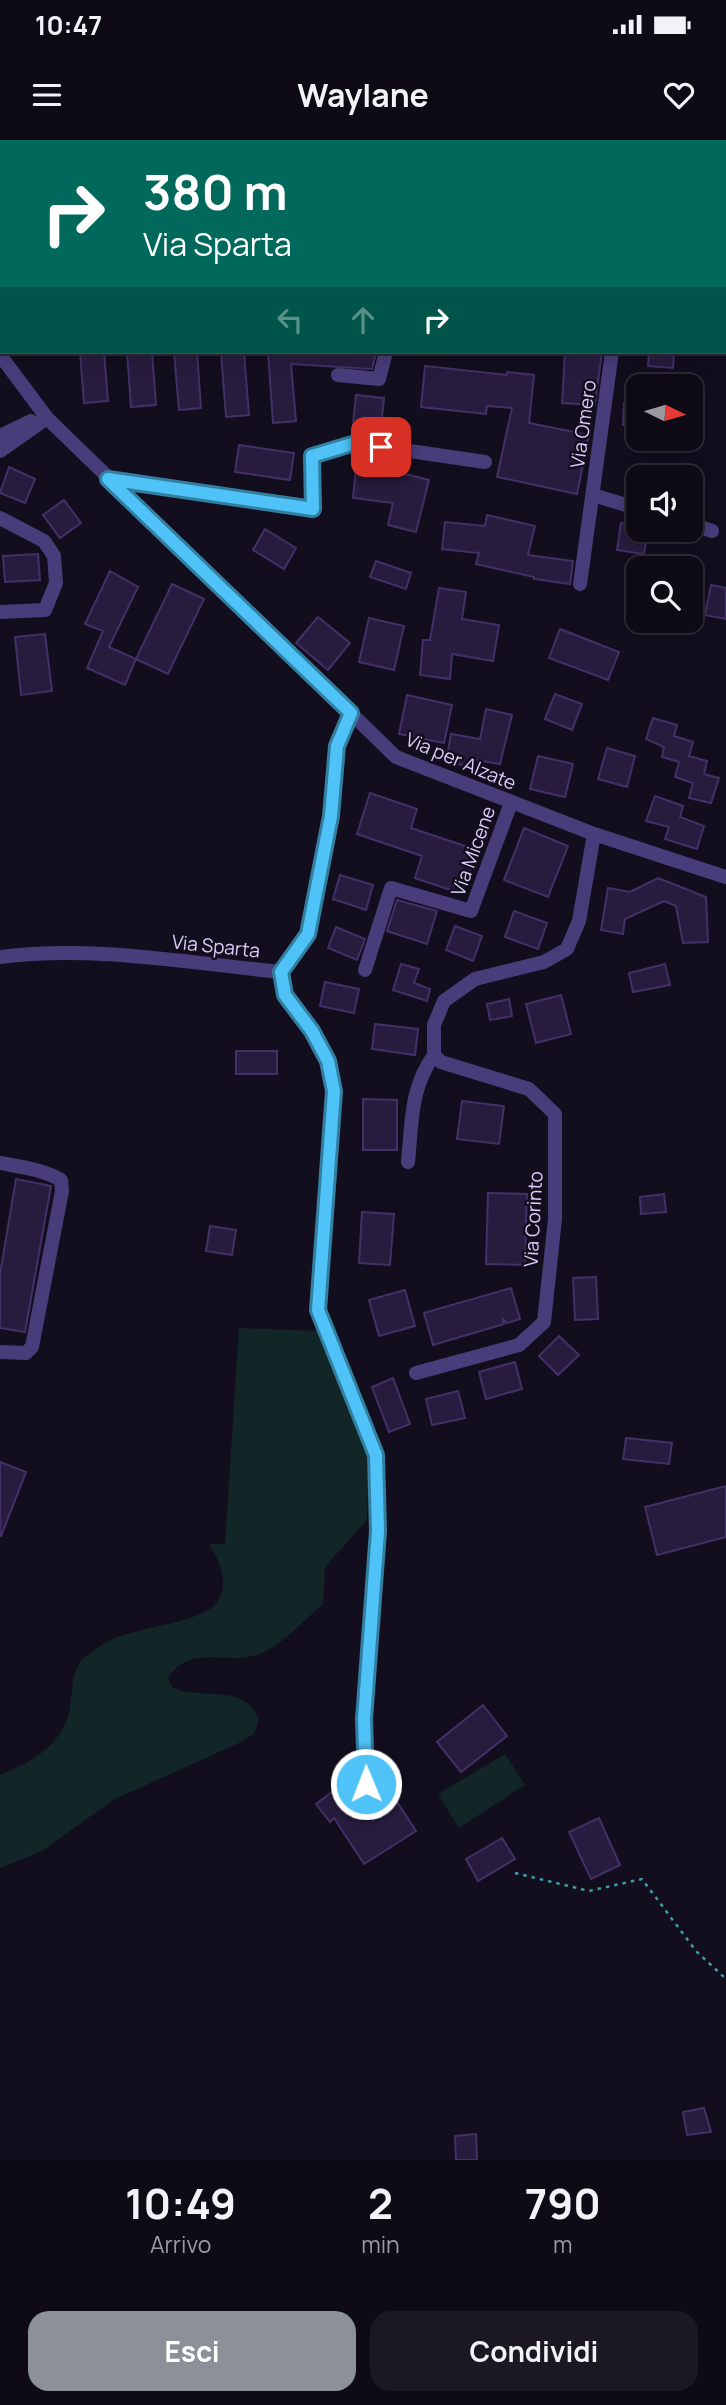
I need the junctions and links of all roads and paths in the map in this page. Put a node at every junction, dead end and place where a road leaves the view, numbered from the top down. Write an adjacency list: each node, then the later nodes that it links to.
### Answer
1 (385, 354): 4 (street)
2 (612, 354): 10 (street, Via Omero)
3 (0, 355): 5 (street, Via per Alzate)
4 (338, 375)
5 (46, 416): 6 (street); 7 (street); 9 (street, Via per Alzate)
6 (0, 436)
7 (0, 451)
8 (485, 462): 9 (street)
9 (108, 479): 17 (street, Via per Alzate)
10 (593, 495): 11 (street, Via Omero); 15 (street)
11 (626, 505)
12 (0, 518): 16 (street)
13 (703, 528): 14 (street)
14 (712, 531)
15 (580, 584)
16 (0, 612)
17 (351, 713): 18 (street, Via per Alzate); 23 (street, Via Sparta)
18 (512, 803): 19 (street, Via per Alzate); 22 (street, Via Micene)
19 (594, 834): 20 (street, Via per Alzate); 24 (street)
20 (726, 877)
21 (0, 957): 23 (street, Via Sparta)
22 (365, 970)
23 (281, 972): 29 (street)
24 (434, 1055): 25 (street); 28 (street, Via Corinto)
25 (408, 1162)
26 (0, 1163): 27 (street)
27 (0, 1352)
28 (416, 1373)
29 (366, 1784)
30 (515, 1873): 31 (path)
31 (726, 1979)

